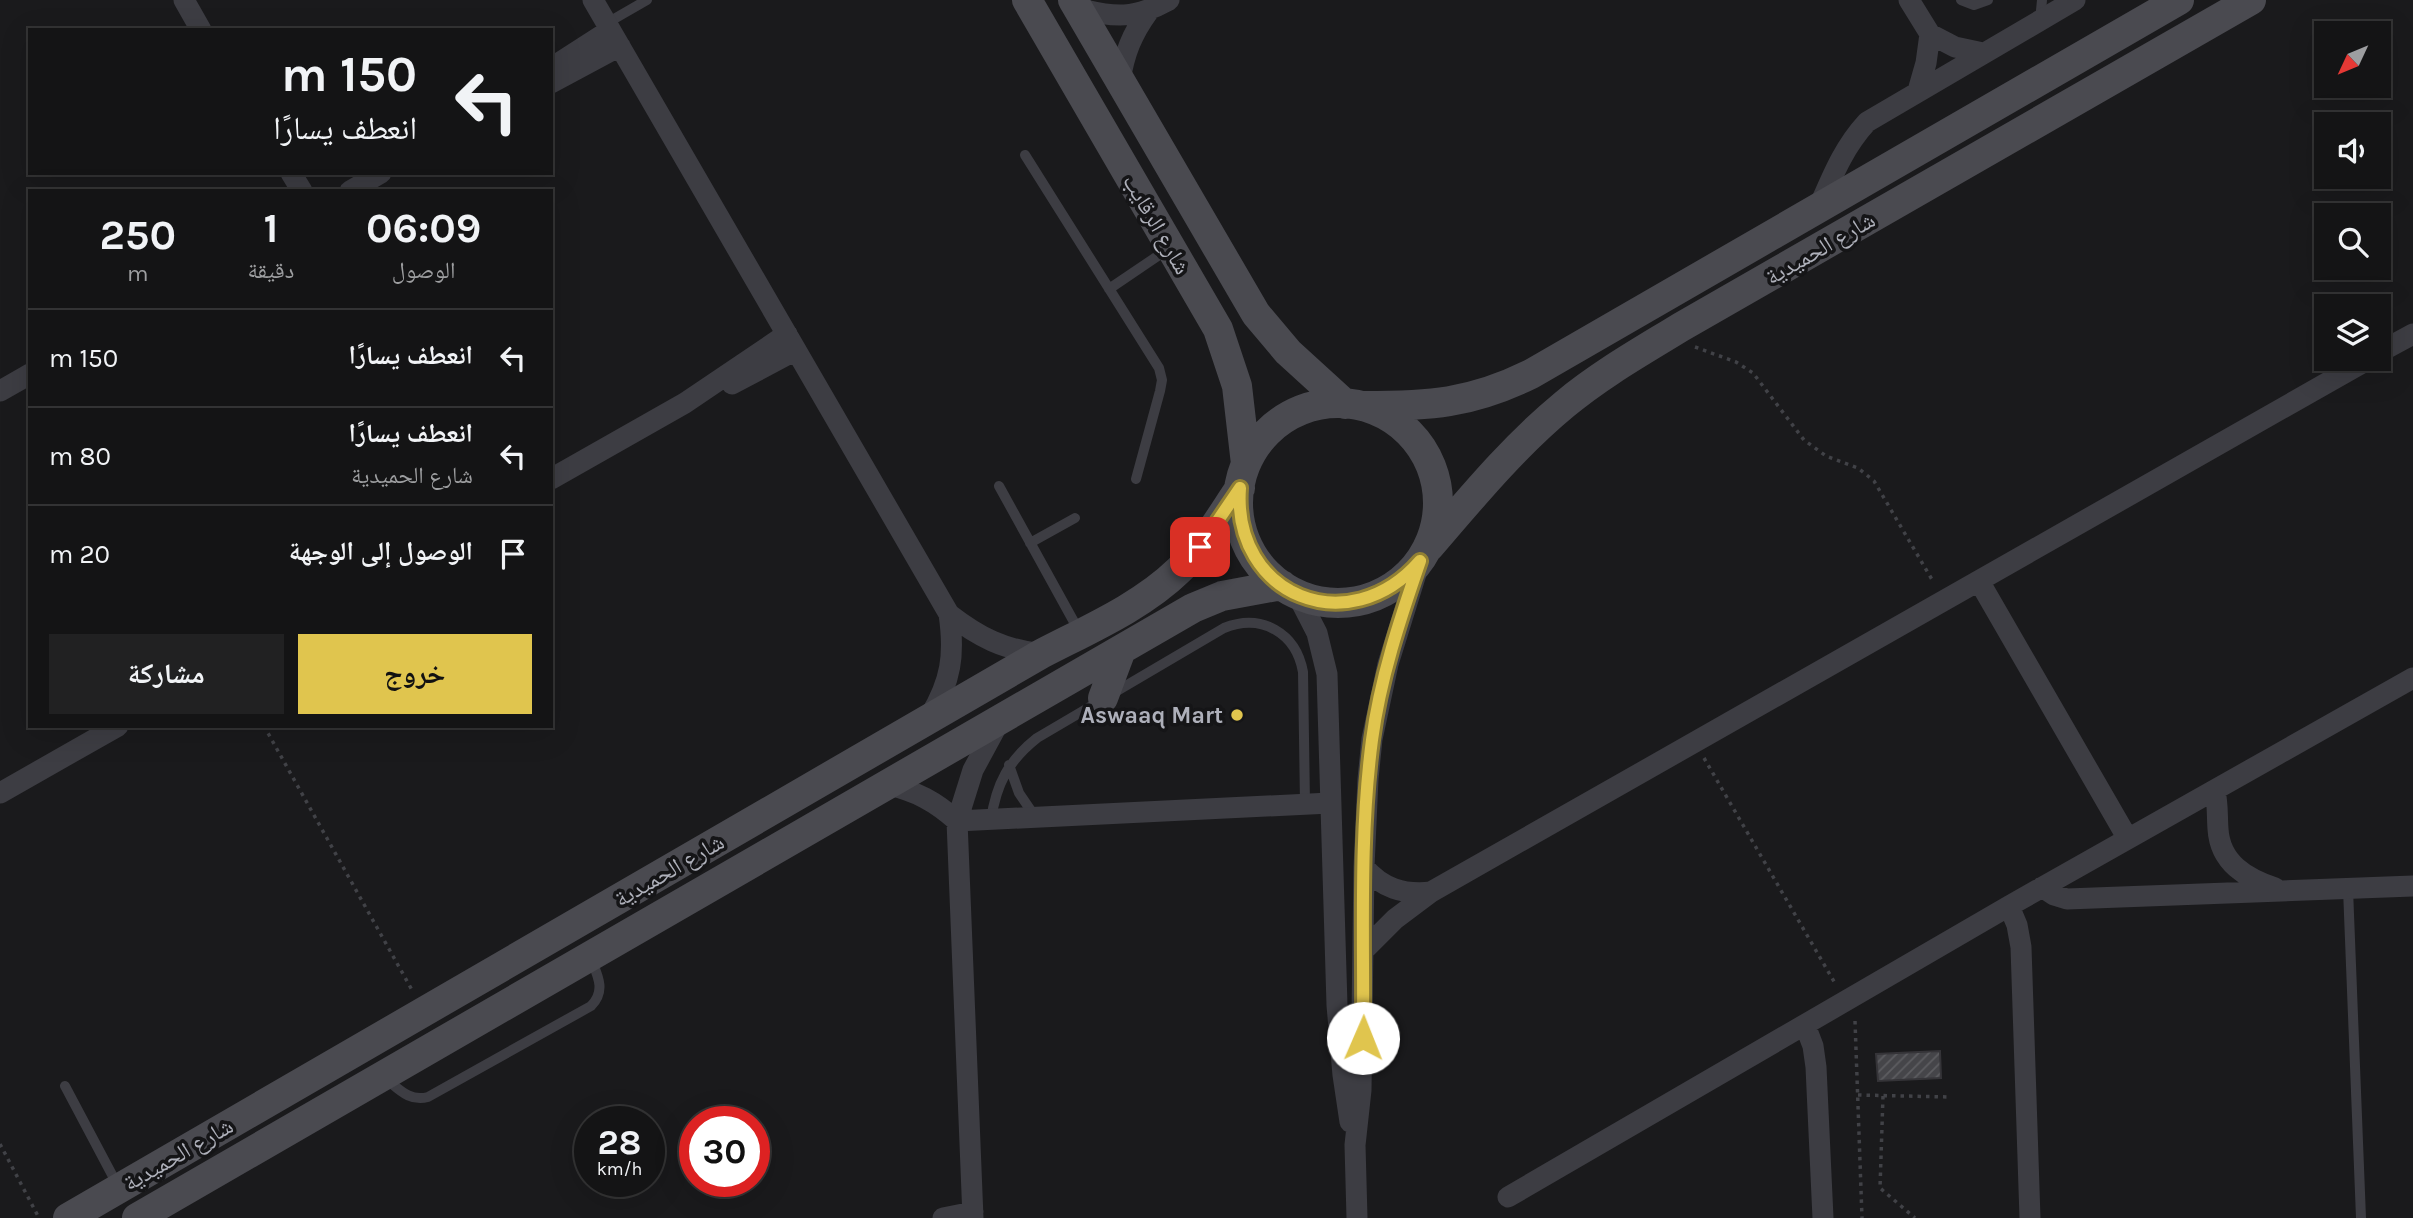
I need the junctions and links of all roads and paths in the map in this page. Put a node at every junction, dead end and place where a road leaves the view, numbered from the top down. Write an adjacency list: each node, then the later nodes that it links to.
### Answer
1 (184, 0): 15 (street)
2 (593, 0): 16 (street)
3 (647, 0): 16 (lane)
4 (1027, 0): 27 (street, شارع الرقايب)
5 (1169, 0): 14 (street)
6 (1909, 0): 17 (street)
7 (1961, 0): 8 (lane)
8 (1987, 0)
9 (2075, 0): 13 (street)
10 (2179, 0): 26 (street, شارع الحميدية)
11 (2251, 0): 29 (street, شارع الحميدية)
12 (1075, 4): 14 (street); 21 (street, شارع الرقايب)
13 (2041, 10): 18 (street)
14 (1148, 12): 21 (street)
15 (200, 28)
16 (612, 33): 19 (street); 20 (street); 31 (street)
17 (1930, 34): 18 (street); 22 (street)
18 (1983, 53): 22 (street)
19 (553, 67)
20 (553, 81)
21 (1120, 81): 36 (street, شارع الرقايب)
22 (1918, 91): 26 (street)
23 (1025, 155): 28 (lane)
24 (378, 175): 25 (street)
25 (353, 189)
26 (1818, 209): 36 (street, شارع الحميدية)
27 (1171, 247): 28 (lane); 37 (street, شارع الرقايب)
28 (1109, 289): 39 (lane)
29 (1681, 327): 43 (street, شارع الحميدية); 46 (path)
30 (2413, 334): 32 (street)
31 (791, 342): 38 (street); 47 (street)
32 (2391, 346)
33 (2348, 371): 44 (street)
34 (28, 375): 35 (street)
35 (0, 391)
36 (1354, 405): 37 (street); 43 (street)
37 (1243, 476): 45 (street); 48 (street, شارع الحميدية)
38 (553, 479)
39 (1136, 479)
40 (999, 486): 42 (lane)
41 (1075, 518): 42 (lane)
42 (1030, 543): 48 (lane)
43 (1424, 554): 45 (street); 68 (street)
44 (1979, 580): 46 (street); 67 (street)
45 (1289, 590): 49 (street, شارع الحميدية); 62 (street)
46 (1944, 600): 57 (street)
47 (949, 614): 50 (street); 53 (street)
48 (1080, 634): 50 (street, شارع الحميدية)
49 (1121, 650): 52 (street); 54 (street, شارع الحميدية)
50 (1041, 654): 53 (street, شارع الحميدية)
51 (2413, 678): 60 (street)
52 (1103, 698): 58 (lane); 63 (lane)
53 (928, 721): 78 (street, شارع الحميدية)
54 (999, 722): 59 (street, شارع الحميدية); 66 (street)
55 (114, 728): 61 (street)
56 (265, 728): 78 (path)
57 (1695, 742): 73 (street); 77 (path)
58 (1009, 765): 64 (lane); 65 (lane)
59 (888, 785): 66 (street); 76 (street, شارع الحميدية)
60 (2215, 791): 67 (street); 72 (street)
61 (0, 793)
62 (1330, 803): 63 (street); 86 (street)
63 (1305, 804): 64 (street)
64 (1036, 818): 65 (street)
65 (991, 820): 66 (street)
66 (957, 821): 89 (street)
67 (2128, 839): 70 (street)
68 (1364, 867): 73 (street); 75 (street)
69 (2413, 886): 71 (street)
70 (2042, 887): 72 (street); 74 (street)
71 (2348, 889): 72 (street); 99 (lane)
72 (2284, 891)
73 (1430, 892): 75 (street)
74 (2009, 906): 77 (street); 98 (street)
75 (1364, 950): 86 (street)
76 (591, 957): 80 (street, شارع الحميدية); 80 (lane)
77 (1850, 999): 79 (street); 82 (path)
78 (424, 1012): 87 (street, شارع الحميدية)
79 (1805, 1025): 88 (street); 95 (street)
80 (383, 1076): 92 (street, شارع الحميدية)
81 (65, 1086): 87 (lane)
82 (1858, 1095): 83 (path); 96 (path)
83 (1883, 1096): 84 (path); 97 (path)
84 (1949, 1097)
85 (0, 1144): 90 (path)
86 (1355, 1145): 94 (street)
87 (120, 1188): 91 (street, شارع الحميدية)
88 (1508, 1197)
89 (973, 1215): 93 (street)
90 (39, 1218)
91 (68, 1218)
92 (137, 1218)
93 (943, 1218)
94 (1357, 1218)
95 (1824, 1218)
96 (1862, 1218)
97 (1914, 1218)
98 (2030, 1218)
99 (2361, 1218)

